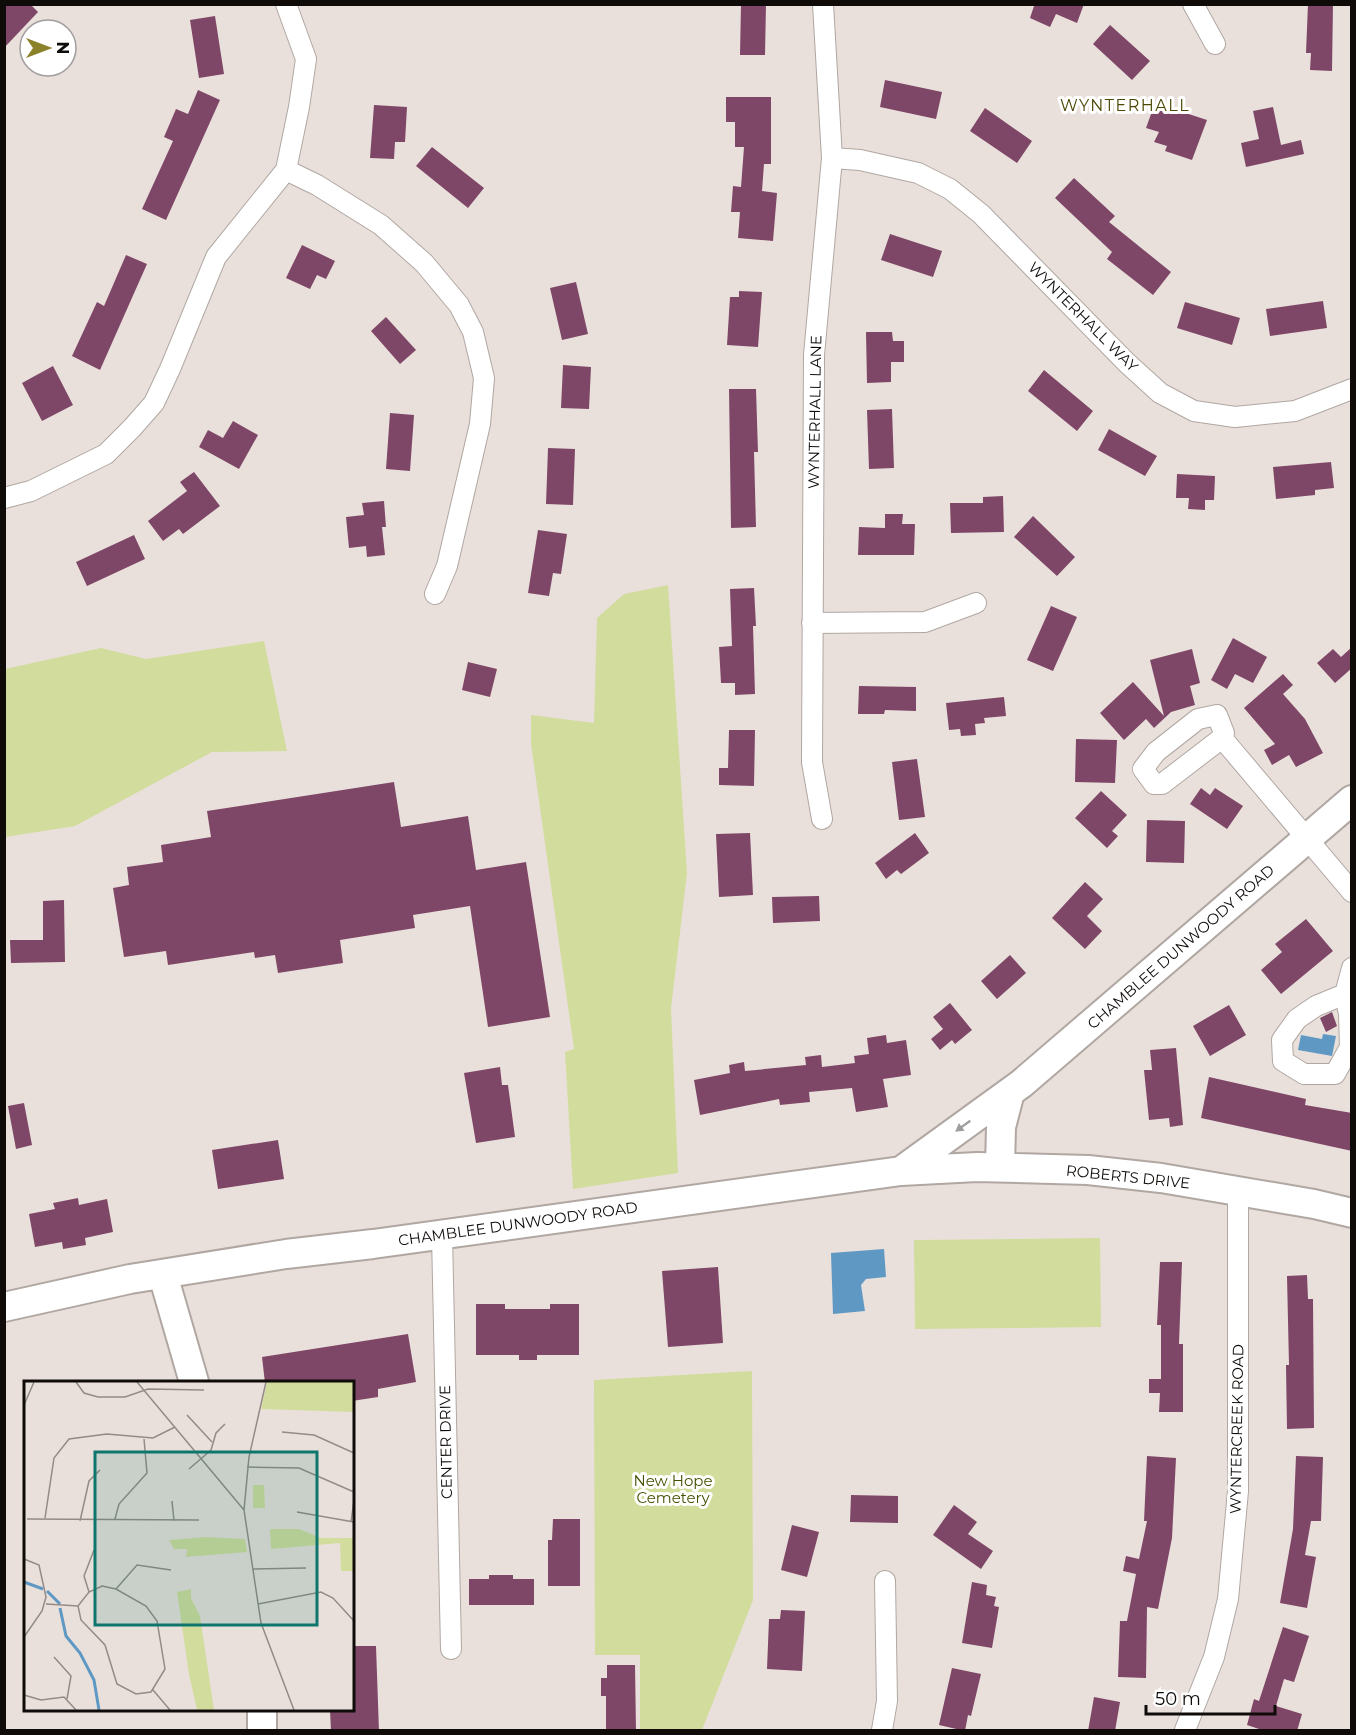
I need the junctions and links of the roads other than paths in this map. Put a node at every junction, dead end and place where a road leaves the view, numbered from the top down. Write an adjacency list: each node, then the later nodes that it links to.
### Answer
1 (286, 4): 6 (street)
2 (823, 4): 5 (street, WYNTERHALL LANE)
3 (1193, 4): 4 (street)
4 (1215, 45)
5 (832, 158): 7 (street, WYNTERHALL WAY); 11 (street, WYNTERHALL LANE)
6 (286, 170): 8 (street); 9 (street)
7 (1352, 390)
8 (4, 498)
9 (435, 594)
10 (976, 603): 11 (street)
11 (812, 623): 14 (street, WYNTERHALL LANE)
12 (1222, 738): 15 (street)
13 (1352, 800): 15 (street, CHAMBLEE DUNWOODY ROAD)
14 (822, 819)
15 (1307, 839): 16 (street); 19 (street, CHAMBLEE DUNWOODY ROAD)
16 (1352, 892)
17 (1352, 968): 18 (street)
18 (1345, 994)
19 (1010, 1092): 20 (street); 21 (street, CHAMBLEE DUNWOODY ROAD, one-way to 21)
20 (1000, 1167): 21 (street, ROBERTS DRIVE); 22 (street, ROBERTS DRIVE)
21 (901, 1171): 24 (street, CHAMBLEE DUNWOODY ROAD)
22 (1238, 1191): 23 (street, ROBERTS DRIVE); 33 (street, WYNTERCREEK ROAD)
23 (1352, 1213)
24 (442, 1235): 25 (street, CHAMBLEE DUNWOODY ROAD); 29 (street, CENTER DRIVE)
25 (163, 1275): 26 (street, CHAMBLEE DUNWOODY ROAD); 27 (street)
26 (4, 1307)
27 (193, 1381)
28 (885, 1581): 32 (street)
29 (451, 1649)
30 (262, 1711): 31 (street)
31 (262, 1731)
32 (882, 1731)
33 (1185, 1731)

